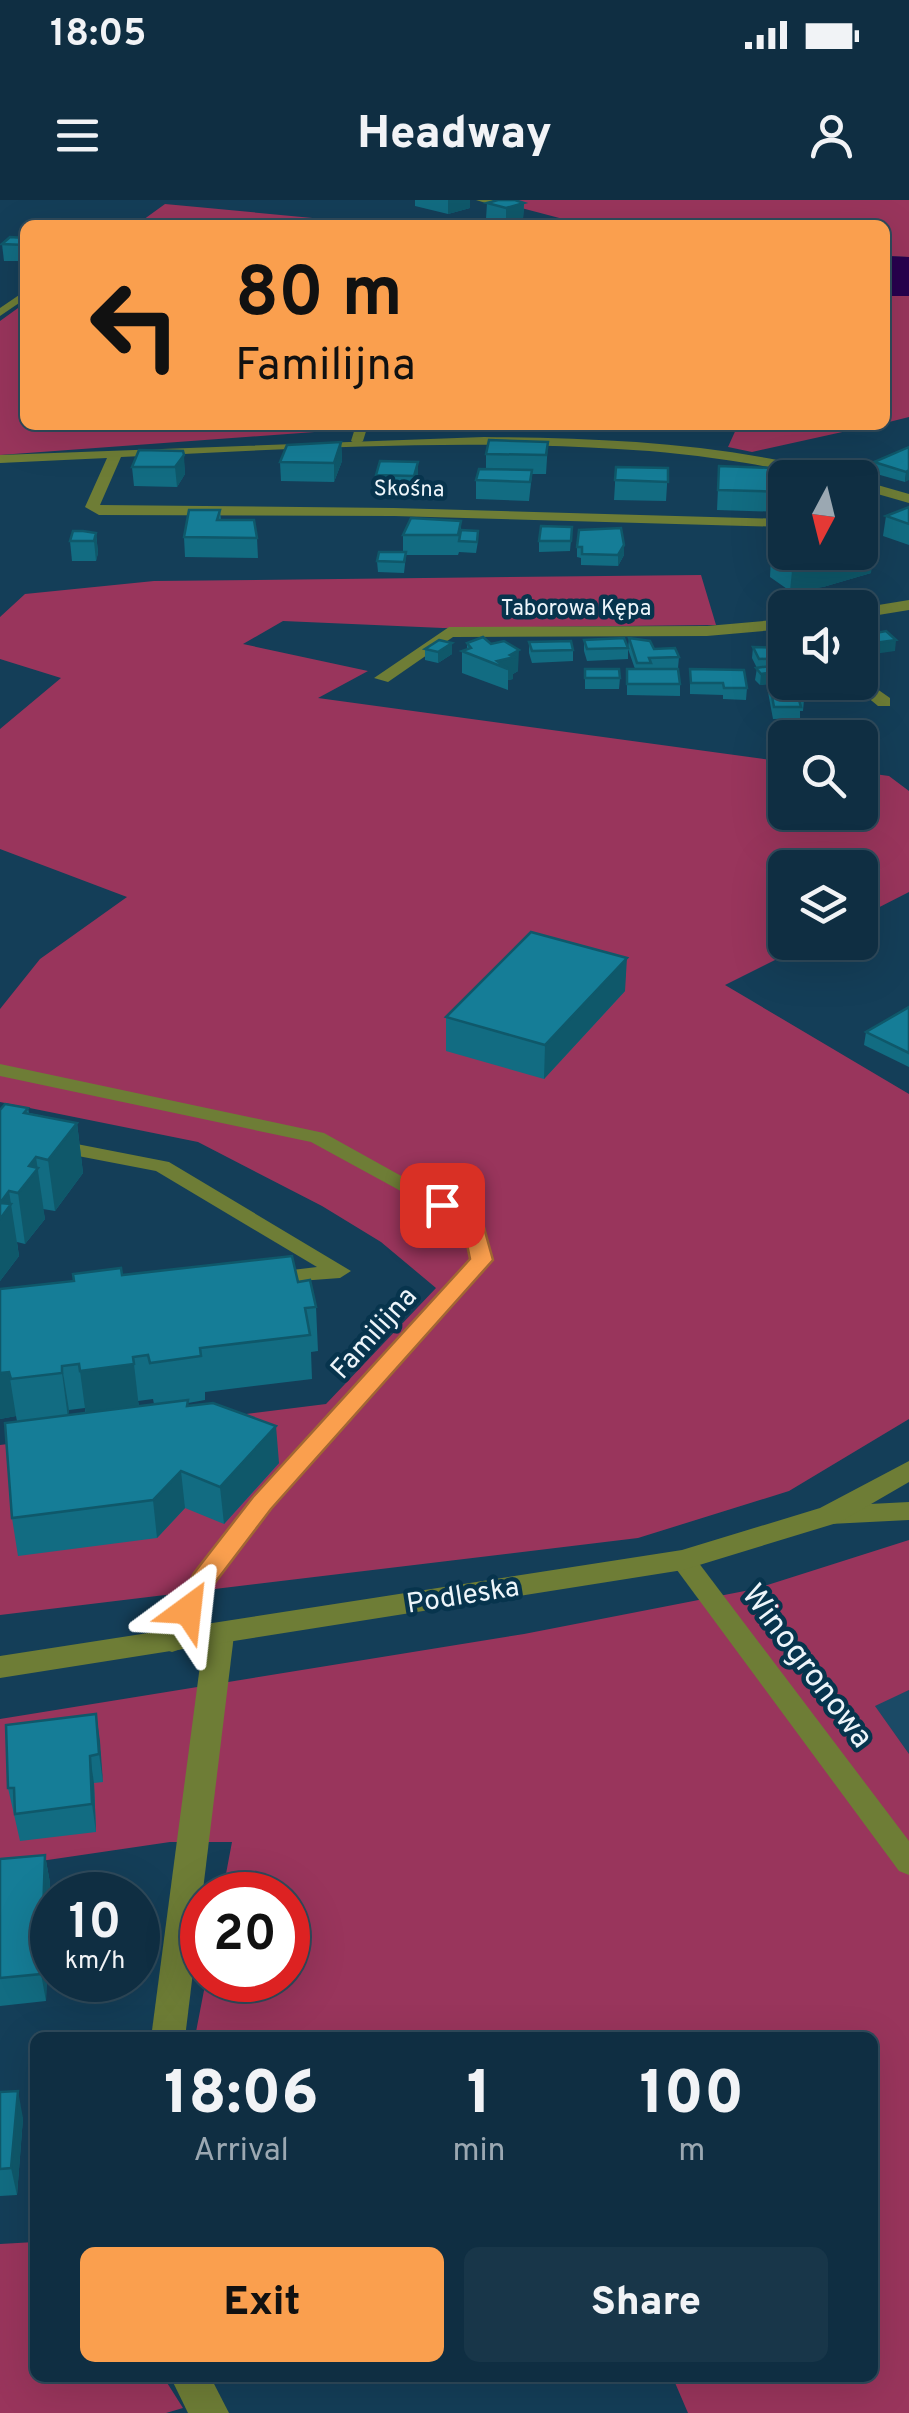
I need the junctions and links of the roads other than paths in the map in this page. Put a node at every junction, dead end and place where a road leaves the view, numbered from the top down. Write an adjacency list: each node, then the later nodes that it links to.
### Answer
1 (481, 200): 2 (lane)
2 (508, 207)
3 (20, 298): 4 (lane)
4 (0, 313)
5 (360, 430): 6 (lane)
6 (357, 441): 7 (street, Skośna); 9 (street, Skośna)
7 (116, 454): 8 (street, Skośna); 12 (street, Skośna)
8 (0, 459)
9 (768, 463)
10 (878, 493): 11 (street)
11 (909, 499)
12 (768, 523)
13 (909, 605): 14 (street)
14 (878, 610)
15 (768, 626): 16 (street, Taborowa Kępa)
16 (382, 678)
17 (878, 697): 18 (street)
18 (884, 702)
19 (0, 1070): 27 (lane, Familijna)
20 (0, 1134): 21 (lane)
21 (245, 1282)
22 (909, 1470): 24 (street, Podleska)
23 (909, 1511): 24 (lane)
24 (830, 1515): 25 (street, Podleska)
25 (683, 1560): 26 (street, Podleska); 29 (lane, Winogronowa)
26 (220, 1635): 27 (street, Podleska); 30 (street)
27 (172, 1642): 28 (street, Podleska)
28 (0, 1667)
29 (909, 1864)
30 (169, 2032)
31 (192, 2382): 32 (street)
32 (209, 2413)

